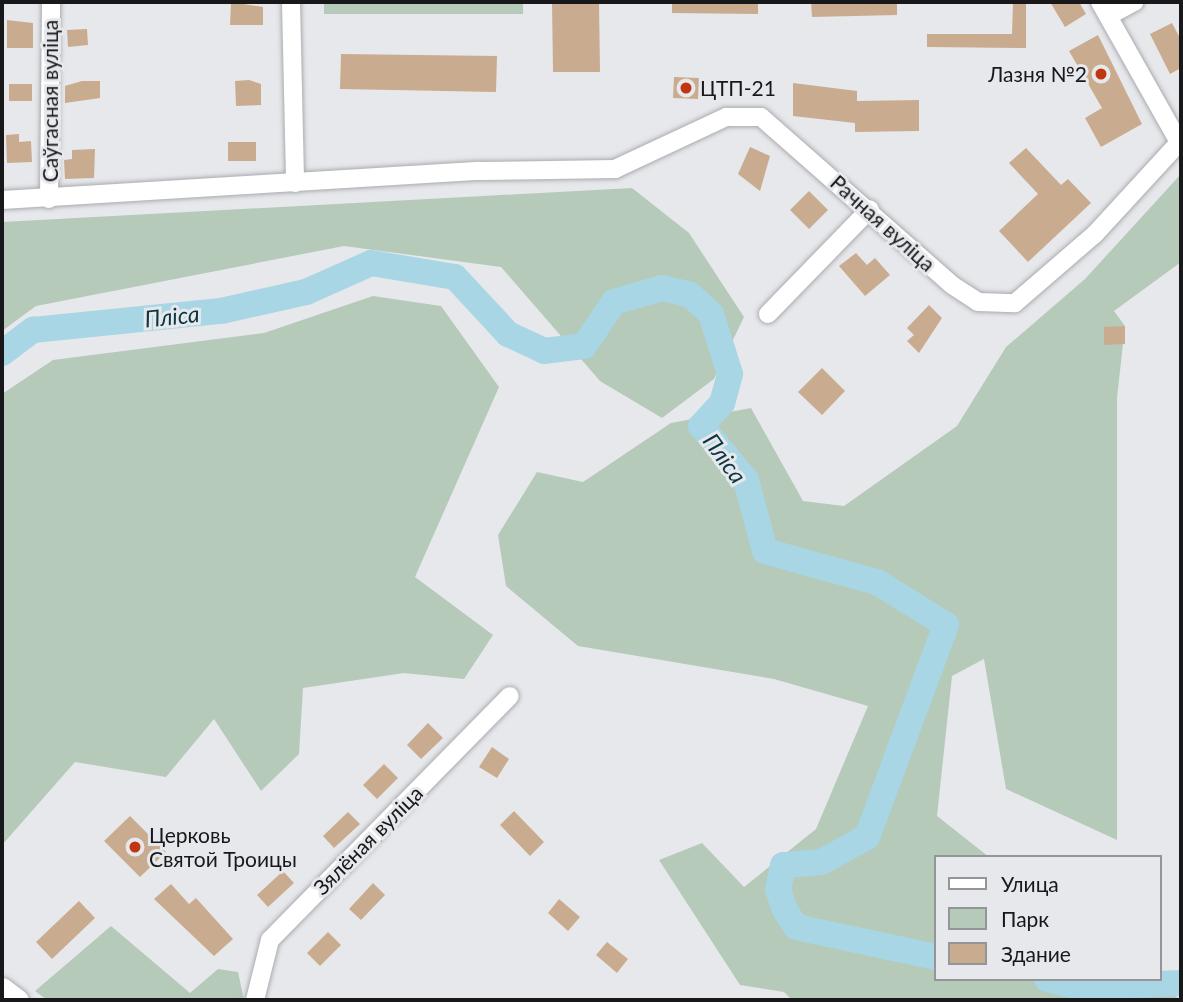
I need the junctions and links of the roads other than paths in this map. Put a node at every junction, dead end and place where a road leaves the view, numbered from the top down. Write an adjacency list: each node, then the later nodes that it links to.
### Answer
1 (51, 2): 7 (street, Саўгасная вуліца)
2 (291, 2): 6 (street)
3 (1134, 2): 4 (street)
4 (1104, 9): 5 (street)
5 (1179, 146): 9 (street, Рачная вуліца)
6 (295, 183): 7 (street); 9 (street, Рачная вуліца)
7 (49, 199): 8 (street)
8 (2, 200)
9 (870, 209): 10 (street)
10 (768, 314)
11 (510, 696): 14 (street, Зялёная вуліца)
12 (2, 988): 13 (street)
13 (18, 1000)
14 (255, 1000)

